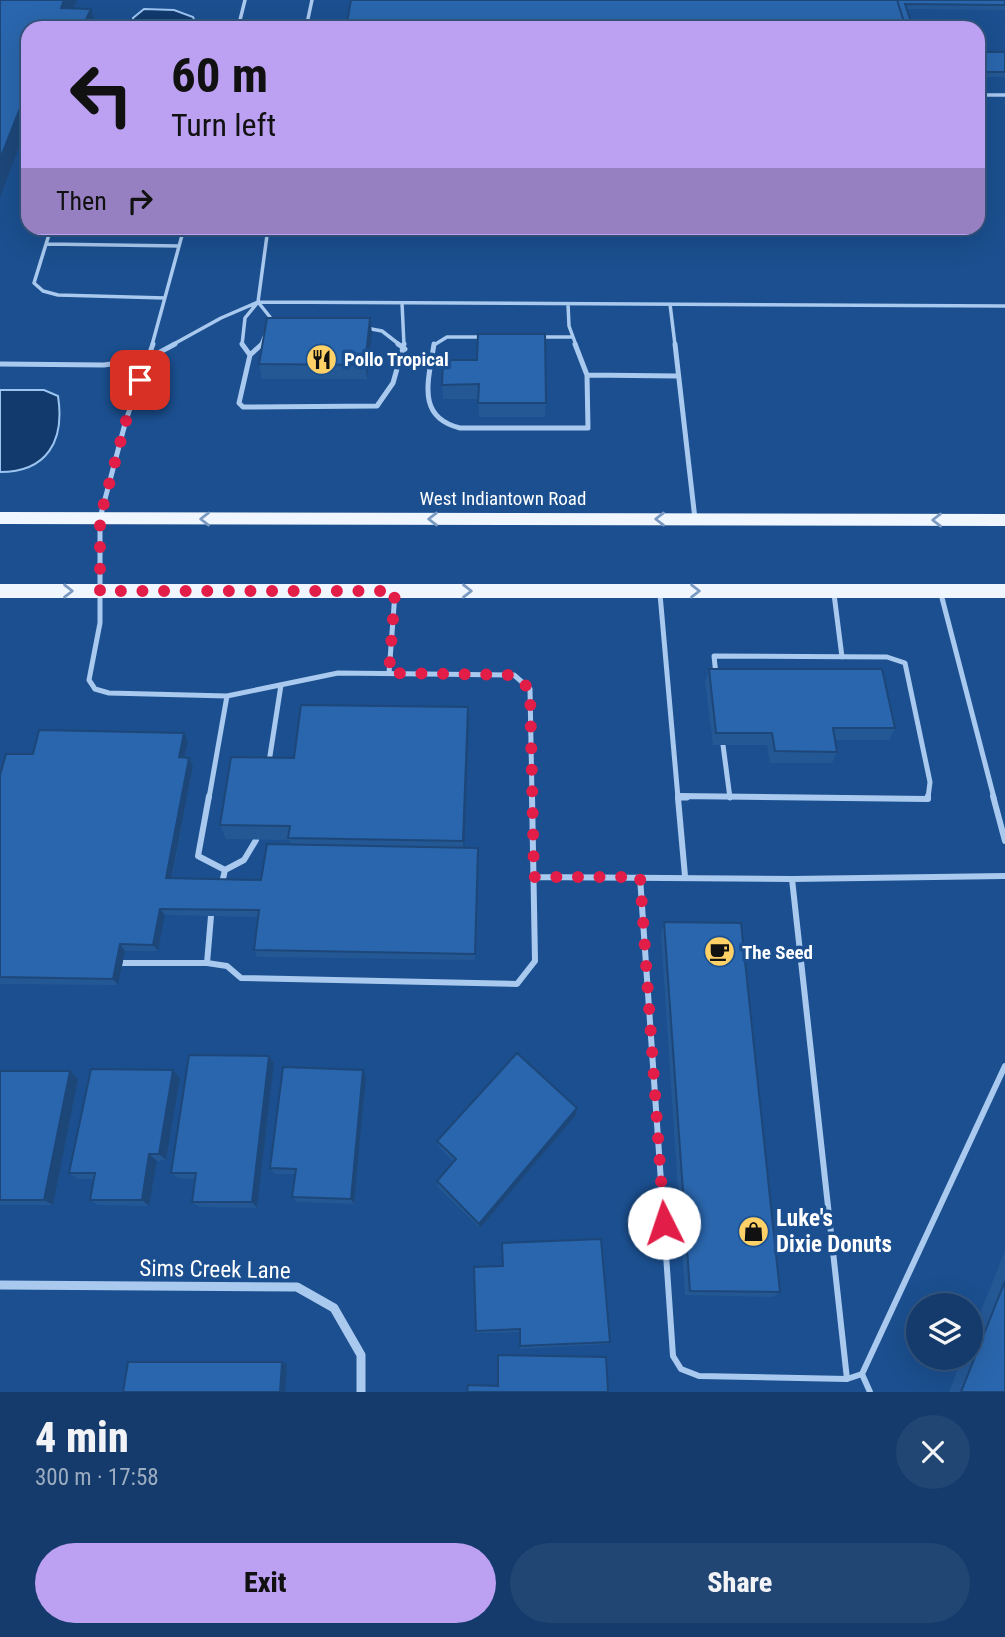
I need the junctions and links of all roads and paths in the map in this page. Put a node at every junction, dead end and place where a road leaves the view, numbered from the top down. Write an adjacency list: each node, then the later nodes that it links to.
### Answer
1 (245, 0): 3 (lane)
2 (312, 0): 4 (lane)
3 (240, 21)
4 (308, 21)
5 (985, 95): 6 (lane)
6 (1005, 95)
7 (49, 235): 10 (lane)
8 (182, 235): 11 (lane)
9 (267, 235): 13 (lane)
10 (46, 244): 11 (lane); 12 (lane)
11 (180, 246): 12 (lane)
12 (165, 298): 26 (lane)
13 (258, 302): 14 (lane); 18 (lane); 25 (lane); 26 (lane)
14 (402, 303): 15 (lane); 24 (lane)
15 (568, 303): 16 (lane); 23 (lane)
16 (670, 304): 17 (lane); 29 (lane)
17 (1005, 306)
18 (270, 317): 19 (lane); 25 (lane)
19 (281, 321)
20 (354, 328): 24 (lane)
21 (496, 337): 31 (lane)
22 (534, 337): 23 (lane)
23 (573, 337): 28 (lane)
24 (405, 349): 30 (lane)
25 (250, 355): 30 (lane)
26 (148, 359): 27 (lane); 33 (lane)
27 (0, 364)
28 (587, 375): 29 (lane); 31 (lane)
29 (678, 376): 34 (lane)
30 (377, 406)
31 (588, 428)
32 (0, 518): 33 (main road, West Indiantown Road)
33 (100, 518): 34 (main road, West Indiantown Road, one-way to 33); 37 (lane)
34 (695, 519): 35 (main road, West Indiantown Road, one-way to 34)
35 (1005, 520)
36 (833, 590): 39 (main road, one-way to 36); 40 (main road); 43 (lane)
37 (100, 591): 38 (main road); 42 (main road, one-way to 37); 47 (lane)
38 (395, 591): 39 (main road, one-way to 39); 44 (lane)
39 (660, 591): 50 (lane)
40 (940, 591): 41 (main road); 53 (lane)
41 (1005, 591)
42 (0, 592)
43 (842, 657): 45 (lane); 51 (lane)
44 (389, 673): 46 (lane); 57 (lane)
45 (717, 682)
46 (281, 685): 47 (lane); 49 (lane)
47 (227, 696): 54 (lane)
48 (723, 745): 51 (lane)
49 (268, 772)
50 (678, 798): 51 (lane); 55 (lane)
51 (730, 798)
52 (256, 840): 54 (lane)
53 (1005, 841)
54 (225, 870): 60 (lane)
55 (685, 876): 58 (lane); 59 (lane)
56 (1005, 876): 59 (lane)
57 (534, 877): 58 (lane); 63 (lane)
58 (640, 877): 67 (lane)
59 (792, 879): 67 (lane)
60 (221, 886)
61 (211, 916): 63 (lane)
62 (123, 963): 63 (lane)
63 (207, 963)
64 (1005, 1066): 66 (lane)
65 (0, 1285): 68 (street, Sims Creek Lane)
66 (862, 1374): 67 (lane); 69 (lane)
67 (847, 1379)
68 (361, 1392)
69 (870, 1392)

